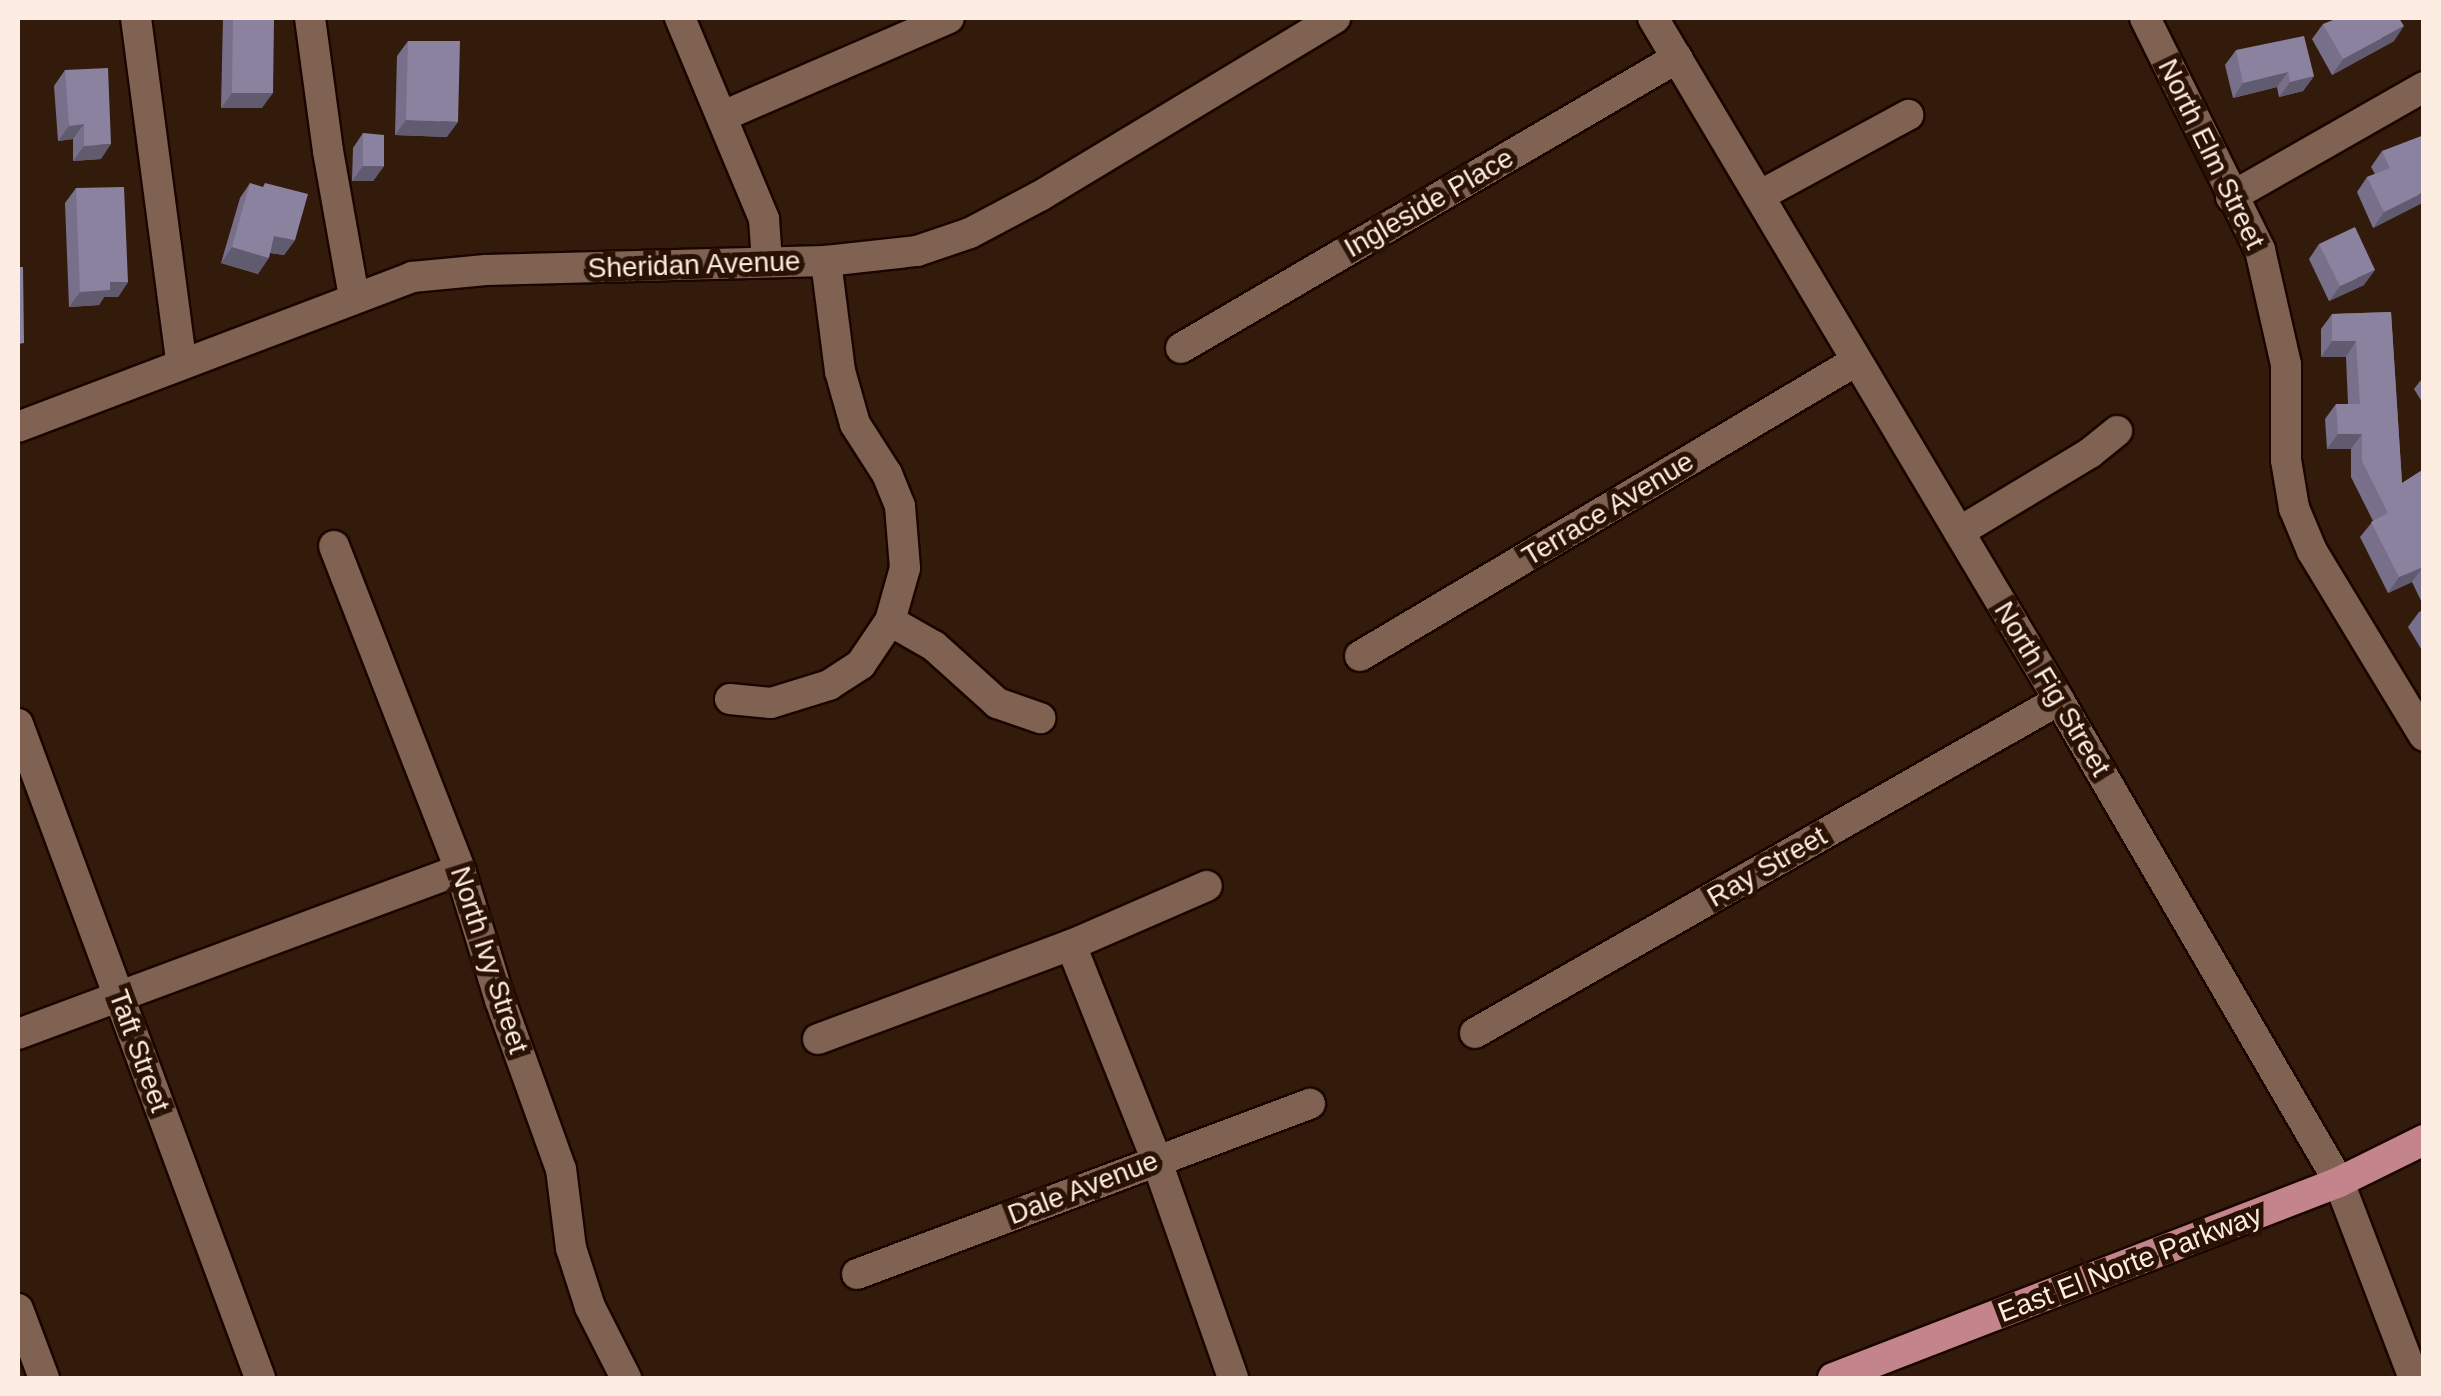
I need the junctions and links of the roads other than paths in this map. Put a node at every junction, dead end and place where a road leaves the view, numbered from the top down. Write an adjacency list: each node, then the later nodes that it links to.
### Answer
1 (136, 18): 18 (street)
2 (310, 18): 16 (street)
3 (680, 18): 11 (street)
4 (948, 18): 11 (street)
5 (1336, 18): 14 (street, Sheridan Avenue)
6 (1653, 18): 8 (street, North Fig Street)
7 (2145, 18): 13 (street, North Elm Street)
8 (1678, 58): 12 (street, North Fig Street); 17 (street, Ingleside Place)
9 (2424, 87): 13 (street)
10 (1908, 115): 12 (street)
11 (723, 116): 15 (street)
12 (1759, 196): 19 (street, North Fig Street)
13 (2230, 197): 30 (street, North Elm Street)
14 (826, 261): 15 (street, Sheridan Avenue); 24 (street)
15 (767, 262): 16 (street, Sheridan Avenue)
16 (354, 297): 18 (street, Sheridan Avenue)
17 (1181, 348)
18 (181, 362): 20 (street, Sheridan Avenue)
19 (1856, 362): 22 (street, North Fig Street); 25 (street, Terrace Avenue)
20 (18, 427)
21 (2117, 431): 22 (street)
22 (1958, 532): 27 (street, North Fig Street)
23 (334, 546): 31 (street, North Ivy Street)
24 (890, 621): 26 (street); 28 (street)
25 (1360, 656)
26 (730, 699)
27 (2059, 700): 35 (street, Ray Street); 41 (street, North Fig Street)
28 (1040, 718)
29 (18, 724): 34 (street, Taft Street)
30 (2424, 736)
31 (460, 870): 34 (street); 46 (street, North Ivy Street)
32 (1207, 886): 33 (street)
33 (1071, 945): 37 (street); 40 (street)
34 (118, 996): 36 (street); 45 (street, Taft Street)
35 (1475, 1033)
36 (18, 1034)
37 (818, 1039)
38 (1310, 1104): 40 (street, Dale Avenue)
39 (2424, 1140): 41 (main road, East El Norte Parkway)
40 (1156, 1159): 42 (street, Dale Avenue); 47 (street)
41 (2339, 1182): 48 (main road, East El Norte Parkway); 49 (street, North Fig Street)
42 (858, 1274)
43 (18, 1309): 44 (street)
44 (44, 1378)
45 (260, 1378)
46 (626, 1378)
47 (1233, 1378)
48 (1834, 1378)
49 (2412, 1378)

